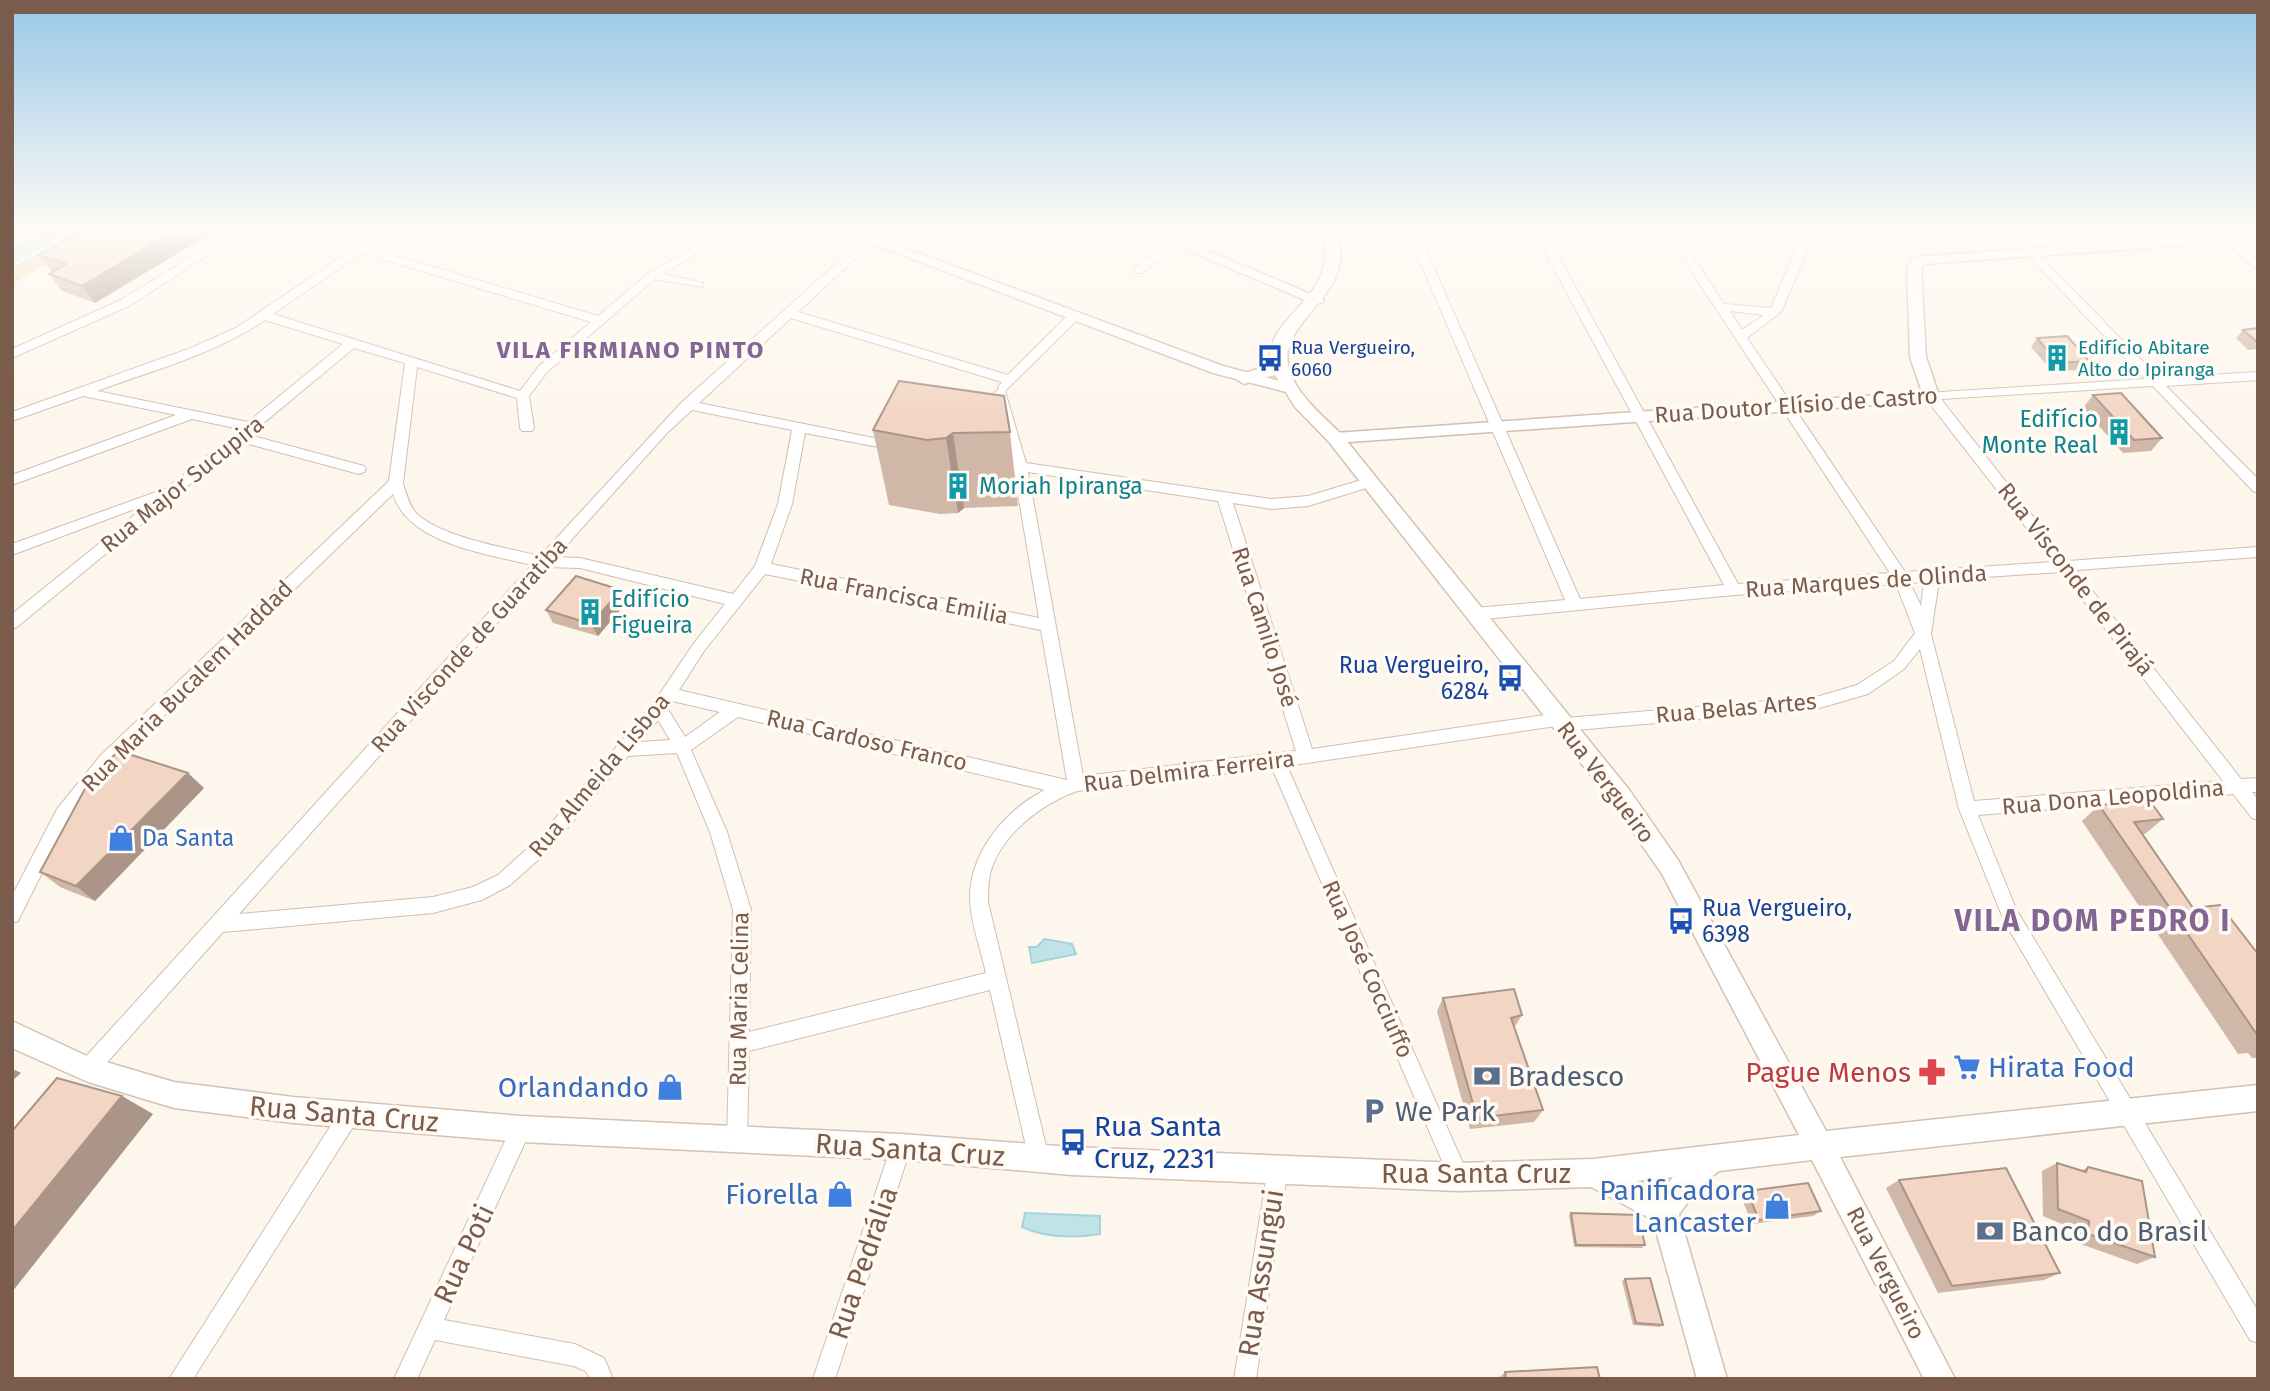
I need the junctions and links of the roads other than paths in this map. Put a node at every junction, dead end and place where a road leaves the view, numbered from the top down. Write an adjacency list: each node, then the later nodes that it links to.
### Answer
1 (141, 293): 24 (street)
2 (298, 293): 19 (street)
3 (508, 293): 21 (street)
4 (632, 293): 21 (street)
5 (810, 293): 18 (street, Rua Visconde de Guaratiba)
6 (1012, 293): 20 (street)
7 (1300, 293): 15 (street)
8 (1320, 293): 15 (main road)
9 (1439, 293): 40 (street)
10 (1572, 293): 38 (street)
11 (1712, 293): 16 (street)
12 (1784, 293): 17 (street)
13 (1915, 293): 34 (street, Rua Visconde de Pirajá)
14 (2070, 293): 30 (street)
15 (1317, 300): 26 (main road)
16 (1721, 307): 17 (street); 22 (street)
17 (1776, 312): 22 (street)
18 (788, 313): 29 (street); 35 (street, Rua Visconde de Guaratiba)
19 (265, 316): 23 (street); 32 (street)
20 (1074, 316): 28 (street); 29 (street)
21 (599, 320): 33 (street)
22 (1741, 337): 36 (street)
23 (351, 344): 25 (street); 41 (street, Rua Major Sucupira)
24 (12, 354)
25 (411, 362): 33 (street); 51 (street)
26 (1281, 369): 28 (main road); 31 (main road, Rua Vergueiro)
27 (2258, 376): 30 (street, Rua Doutor Elísio de Castro)
28 (1244, 379): 31 (street)
29 (1010, 380): 48 (street)
30 (2157, 383): 34 (street, Rua Doutor Elísio de Castro); 54 (street)
31 (1290, 388): 45 (main road, Rua Vergueiro)
32 (84, 391): 37 (street); 39 (street)
33 (523, 396): 42 (street)
34 (1931, 396): 36 (street, Rua Doutor Elísio de Castro); 59 (street, Rua Visconde de Pirajá)
35 (687, 405): 43 (street); 58 (street, Rua Visconde de Guaratiba)
36 (1786, 405): 38 (street, Rua Doutor Elísio de Castro); 62 (street)
37 (192, 415): 41 (street); 50 (street)
38 (1639, 416): 40 (street, Rua Doutor Elísio de Castro); 63 (street)
39 (12, 417)
40 (1496, 426): 45 (street, Rua Doutor Elísio de Castro); 65 (street)
41 (252, 427): 44 (street, Rua Major Sucupira)
42 (527, 428)
43 (799, 429): 46 (street); 60 (street, Rua Almeida Lisboa)
44 (239, 437): 49 (street); 53 (street, Rua Major Sucupira)
45 (1335, 438): 52 (main road, Rua Vergueiro)
46 (912, 443)
47 (980, 460): 48 (street)
48 (1020, 466): 55 (street); 68 (street)
49 (359, 469)
50 (12, 480)
51 (396, 483): 58 (street); 84 (street, Rua Maria Bucalem Haddad)
52 (1368, 483): 55 (street); 66 (main road, Rua Vergueiro)
53 (177, 487): 56 (street); 67 (street, Rua Major Sucupira)
54 (2258, 488)
55 (1224, 498): 77 (street, Rua Camilo José)
56 (12, 550)
57 (2258, 552): 59 (street, Rua Marques de Olinda)
58 (543, 562): 64 (street); 85 (street, Rua Visconde de Guaratiba)
59 (2067, 567): 61 (street, Rua Marques de Olinda); 81 (street, Rua Visconde de Pirajá)
60 (762, 568): 64 (street, Rua Almeida Lisboa); 68 (street, Rua Francisca Emilia)
61 (1933, 576): 62 (street, Rua Marques de Olinda); 69 (street)
62 (1901, 578): 63 (street, Rua Marques de Olinda); 69 (street)
63 (1734, 590): 65 (street, Rua Marques de Olinda)
64 (737, 601): 72 (street, Rua Almeida Lisboa)
65 (1574, 603): 66 (street, Rua Marques de Olinda)
66 (1475, 614): 74 (main road, Rua Vergueiro)
67 (12, 623)
68 (1046, 625): 80 (street)
69 (1925, 631): 70 (street, Rua Belas Artes); 71 (street)
70 (1899, 665): 71 (street); 74 (street, Rua Belas Artes)
71 (1935, 674): 82 (street)
72 (664, 701): 73 (street, Rua Cardoso Franco); 75 (street, Rua Maria Celina); 76 (street, Rua Almeida Lisboa)
73 (737, 709): 75 (street); 80 (street, Rua Cardoso Franco)
74 (1561, 722): 77 (street, Rua Delmira Ferreira); 95 (main road, Rua Vergueiro)
75 (684, 746): 76 (street); 88 (street, Rua Maria Celina)
76 (624, 750): 85 (street, Rua Almeida Lisboa)
77 (1306, 756): 78 (street, Rua Delmira Ferreira)
78 (1277, 761): 80 (street, Rua Delmira Ferreira); 101 (street, Rua José Cocciuffo)
79 (2258, 785): 81 (street, Rua Dona Leopoldina)
80 (1070, 786): 86 (street, Rua Delmira Ferreira)
81 (2237, 787): 82 (street, Rua Dona Leopoldina); 83 (street, Rua Visconde de Pirajá)
82 (1967, 809): 91 (street)
83 (2258, 813)
84 (12, 915)
85 (219, 924): 89 (street, Rua Visconde de Guaratiba)
86 (995, 980): 88 (street); 97 (street, Rua Delmira Ferreira)
87 (12, 1033): 89 (main road, Rua Santa Cruz)
88 (738, 1044): 94 (street, Rua Maria Celina)
89 (88, 1069): 92 (main road, Rua Santa Cruz)
90 (2258, 1098): 91 (main road, Rua Santa Cruz)
91 (2129, 1112): 95 (main road, Rua Santa Cruz); 104 (street)
92 (349, 1115): 93 (main road, Rua Santa Cruz); 105 (street)
93 (521, 1129): 94 (main road, Rua Santa Cruz); 103 (street, Rua Poti)
94 (737, 1140): 96 (main road, Rua Santa Cruz)
95 (1819, 1145): 98 (main road, Rua Santa Cruz); 111 (main road, Rua Vergueiro)
96 (901, 1147): 97 (main road, Rua Santa Cruz); 108 (street, Rua Pedrália)
97 (1039, 1159): 99 (main road, Rua Santa Cruz)
98 (1712, 1160): 100 (main road, Rua Santa Cruz); 102 (main road)
99 (1278, 1168): 101 (main road, Rua Santa Cruz); 109 (street, Rua Assungui)
100 (1593, 1173): 101 (main road, Rua Santa Cruz); 102 (main road)
101 (1459, 1177)
102 (1664, 1211): 110 (main road)
103 (430, 1328): 106 (street, Rua Poti); 107 (street)
104 (2258, 1332)
105 (180, 1379)
106 (405, 1379)
107 (602, 1379)
108 (824, 1379)
109 (1245, 1379)
110 (1712, 1379)
111 (1940, 1379)

